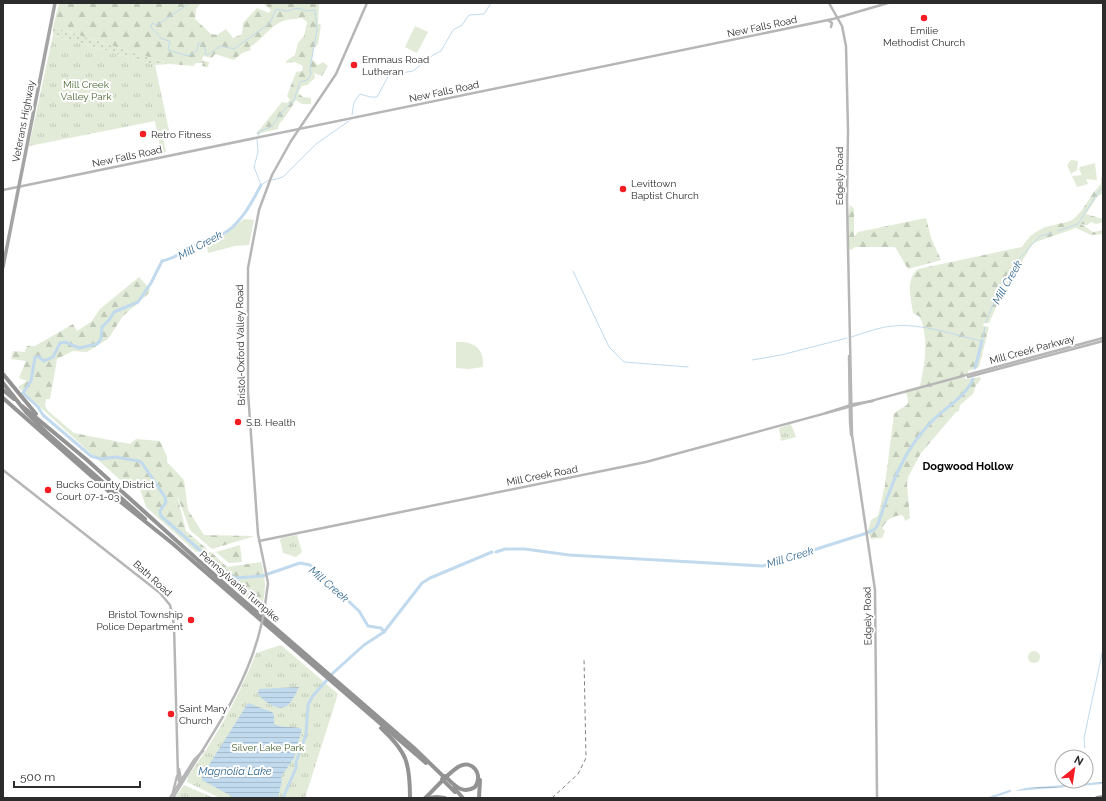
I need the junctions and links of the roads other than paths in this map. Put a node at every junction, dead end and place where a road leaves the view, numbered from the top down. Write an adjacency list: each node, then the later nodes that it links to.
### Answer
1 (55, 3): 13 (main road, Veterans Highway)
2 (367, 3): 8 (main road, Bristol-Oxford Valley Road)
3 (829, 3): 5 (main road, Edgely Road)
4 (888, 3): 5 (main road, New Falls Road)
5 (838, 18): 6 (main road, New Falls Road); 23 (main road, Edgely Road)
6 (828, 20): 7 (main road); 9 (main road, New Falls Road)
7 (832, 27)
8 (306, 120): 9 (main road); 10 (main road, Bristol-Oxford Valley Road)
9 (312, 126): 10 (main road, New Falls Road)
10 (299, 129): 11 (main road, New Falls Road); 12 (main road, Bristol-Oxford Valley Road)
11 (288, 131): 12 (main road); 13 (main road, New Falls Road)
12 (293, 138): 26 (main road, Bristol-Oxford Valley Road)
13 (18, 187): 14 (main road, New Falls Road); 15 (main road, Veterans Highway)
14 (3, 190)
15 (3, 267)
16 (1103, 338): 19 (main road, Mill Creek Parkway)
17 (1103, 342): 19 (main road, Mill Creek Parkway)
18 (4, 376): 24 (highway)
19 (965, 377): 23 (main road, Mill Creek Parkway)
20 (3, 383): 27 (highway, bridge)
21 (3, 390): 24 (highway, Pennsylvania Turnpike)
22 (3, 398): 27 (highway, Pennsylvania Turnpike)
23 (850, 406): 26 (main road, Mill Creek Road); 43 (main road, Edgely Road)
24 (44, 423): 28 (highway, Pennsylvania Turnpike)
25 (3, 470): 31 (main road, Bath Road)
26 (259, 541): 30 (main road, Bristol-Oxford Valley Road, bridge)
27 (172, 543): 28 (highway, Pennsylvania Turnpike)
28 (323, 674): 29 (highway, Pennsylvania Turnpike)
29 (333, 683): 33 (highway, Pennsylvania Turnpike); 33 (highway, Pennsylvania Turnpike); 37 (highway)
30 (204, 749): 32 (main road, Bristol-Oxford Valley Road); 34 (main road, Bristol-Oxford Valley Road)
31 (178, 773): 32 (main road); 34 (main road, Bath Road); 36 (main road)
32 (185, 774): 34 (main road, Bristol-Oxford Valley Road)
33 (445, 778): 38 (highway); 40 (highway, Pennsylvania Turnpike); 41 (highway, Pennsylvania Turnpike)
34 (181, 781): 36 (main road)
35 (1103, 797): 44 (highway)
36 (171, 798)
37 (410, 798)
38 (425, 798): 39 (highway); 42 (highway)
39 (445, 798)
40 (460, 798)
41 (463, 798)
42 (479, 798)
43 (877, 798)
44 (1097, 798)

